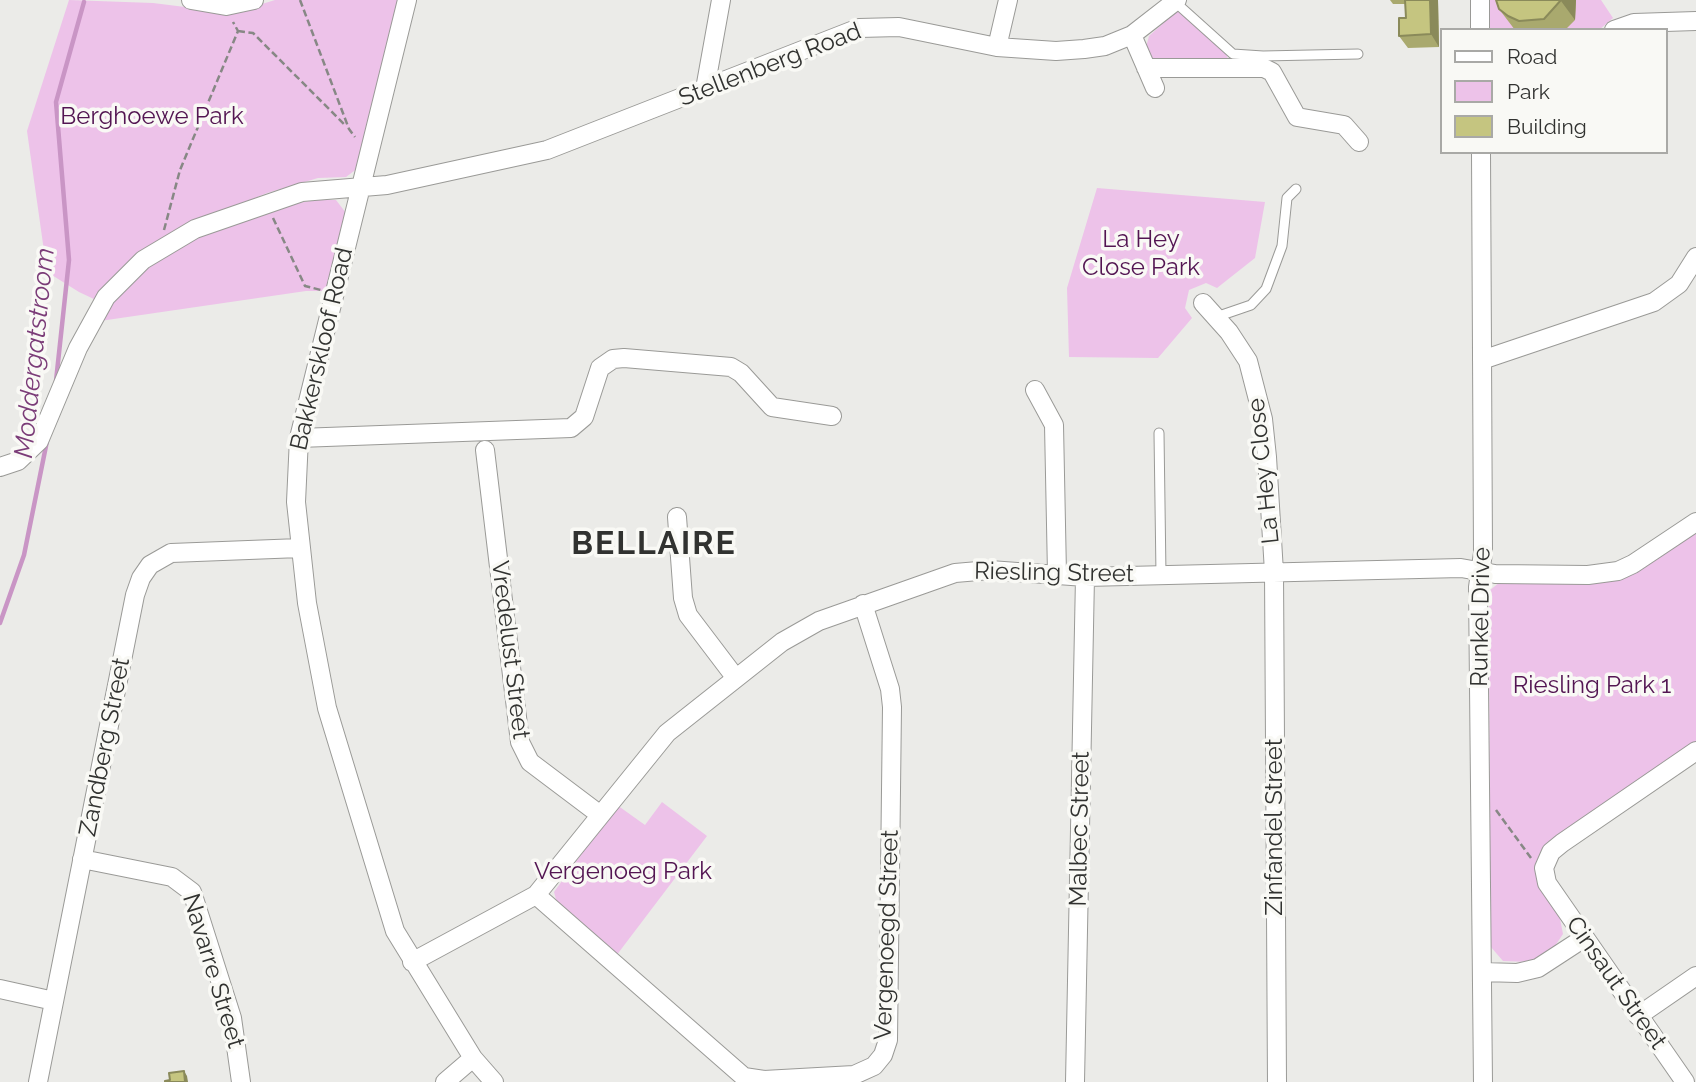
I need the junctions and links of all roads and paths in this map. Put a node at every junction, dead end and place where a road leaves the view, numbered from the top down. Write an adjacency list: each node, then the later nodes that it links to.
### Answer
1 (191, 0): 9 (street)
2 (254, 0): 9 (street)
3 (300, 0): 20 (path)
4 (407, 0): 22 (street, Bakkerskloof Road)
5 (721, 0): 19 (street)
6 (1008, 0): 15 (street)
7 (1480, 0): 11 (street)
8 (1176, 1): 14 (street, Stellenberg Road); 16 (lane)
9 (226, 6): 13 (path)
10 (1696, 21): 12 (street)
11 (1480, 28)
12 (1620, 28)
13 (238, 31): 20 (path); 27 (path)
14 (1132, 35): 15 (street, Stellenberg Road); 17 (street)
15 (997, 47): 19 (street, Stellenberg Road)
16 (1358, 54)
17 (1146, 68): 18 (street); 21 (street)
18 (1155, 88)
19 (705, 89): 24 (street, Stellenberg Road)
20 (349, 129): 22 (path)
21 (1359, 142)
22 (368, 154): 24 (street, Bakkerskloof Road)
23 (1481, 154): 32 (street, Runkel Drive)
24 (360, 187): 26 (street, Stellenberg Road); 29 (street, Bakkerskloof Road)
25 (1296, 189): 31 (lane)
26 (266, 203): 27 (street, Stellenberg Road); 29 (path)
27 (170, 242): 38 (street, Stellenberg Road)
28 (1696, 257): 32 (street)
29 (334, 295): 36 (street, Bakkerskloof Road)
30 (1203, 303): 31 (street, La Hey Close)
31 (1216, 317): 42 (street, La Hey Close)
32 (1482, 360): 43 (street, Runkel Drive)
33 (1035, 390): 44 (street)
34 (831, 415): 36 (street)
35 (1159, 433): 45 (lane)
36 (299, 438): 41 (street, Bakkerskloof Road)
37 (485, 450): 51 (street, Vredelust Street)
38 (0, 467)
39 (677, 517): 48 (street)
40 (1696, 522): 43 (street, Riesling Street)
41 (300, 548): 52 (street, Zandberg Street); 56 (street, Bakkerskloof Road)
42 (1274, 572): 43 (street, Riesling Street); 45 (street, Riesling Street); 68 (street, Zinfandel Street)
43 (1480, 572): 50 (street, Runkel Drive)
44 (1057, 574): 46 (street, Riesling Street); 47 (street, Riesling Street)
45 (1161, 575): 46 (street, Riesling Street)
46 (1085, 576): 67 (street, Malbec Street)
47 (863, 604): 48 (street, Riesling Street); 54 (street, Vergenoegd Street)
48 (735, 677): 51 (street, Riesling Street)
49 (1696, 751): 53 (street)
50 (1480, 801): 53 (path); 57 (street, Runkel Drive)
51 (599, 814): 54 (street, Riesling Street)
52 (82, 859): 60 (street, Zandberg Street); 64 (street, Navarre Street)
53 (1546, 876): 55 (street, Cinsaut Street)
54 (536, 895): 56 (street, Riesling Street)
55 (1584, 937): 57 (street); 61 (street, Cinsaut Street)
56 (412, 962): 62 (street, Bakkerskloof Road)
57 (1482, 972): 69 (street, Runkel Drive)
58 (1696, 976): 61 (street)
59 (0, 989): 60 (street)
60 (54, 1001): 63 (street, Zandberg Street)
61 (1638, 1016): 70 (street, Cinsaut Street)
62 (473, 1058): 65 (street); 66 (street, Bakkerskloof Road)
63 (38, 1082)
64 (241, 1082)
65 (445, 1082)
66 (494, 1082)
67 (1075, 1082)
68 (1277, 1082)
69 (1483, 1082)
70 (1685, 1082)

